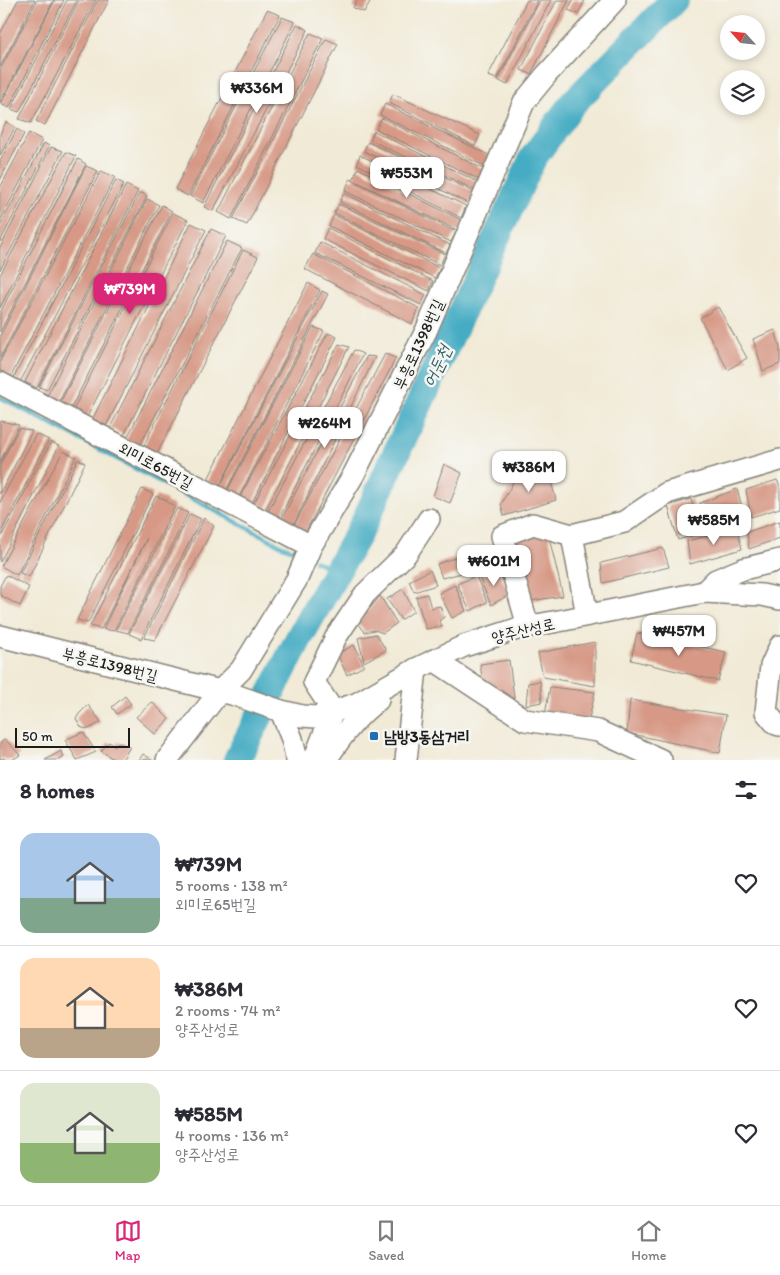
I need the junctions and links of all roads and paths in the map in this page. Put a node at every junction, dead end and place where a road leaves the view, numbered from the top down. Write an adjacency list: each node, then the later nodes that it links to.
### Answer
1 (615, 0): 6 (street, 부흥로1398번길)
2 (0, 384): 6 (street, 외미로65번길)
3 (780, 460): 5 (street)
4 (429, 519): 17 (street)
5 (572, 535): 10 (street); 11 (street)
6 (311, 546): 15 (street, 부흥로1398번길)
7 (780, 560): 8 (street)
8 (704, 592): 9 (street, 양주산성로); 10 (street, 양주산성로)
9 (780, 599)
10 (587, 615): 11 (street, 양주산성로)
11 (528, 626): 14 (street, 양주산성로)
12 (0, 636): 15 (street, 부흥로1398번길)
13 (780, 646): 18 (street)
14 (418, 669): 17 (street, 양주산성로); 22 (street); 23 (street); 24 (street)
15 (226, 692): 16 (street, 부흥로1398번길); 19 (street, 부흥로1398번길)
16 (281, 711): 17 (street, 부흥로1398번길); 20 (street)
17 (333, 711): 21 (street)
18 (780, 725)
19 (167, 760)
20 (297, 760)
21 (314, 760)
22 (326, 760)
23 (406, 760)
24 (661, 760)

